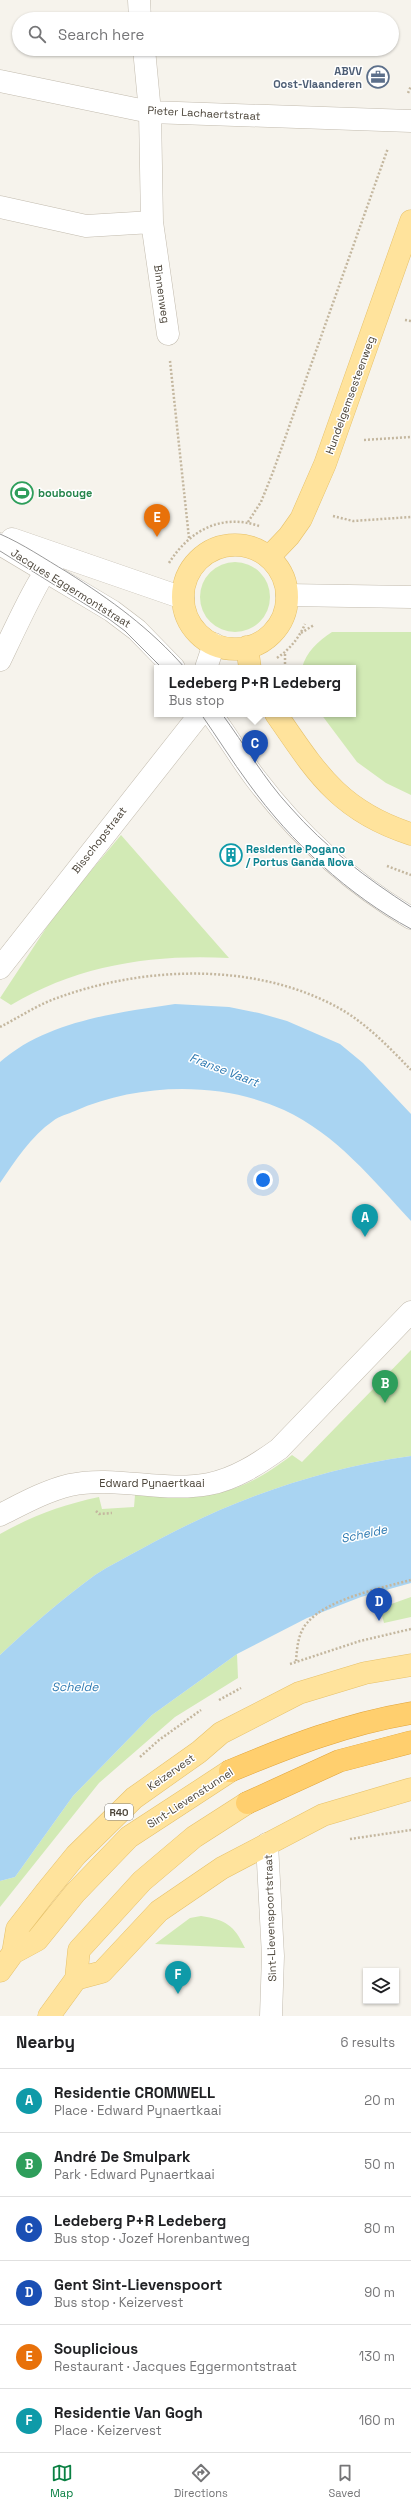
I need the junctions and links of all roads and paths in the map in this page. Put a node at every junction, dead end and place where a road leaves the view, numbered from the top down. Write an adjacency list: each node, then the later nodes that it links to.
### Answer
1 (139, 0): 2 (street)
2 (140, 12)
3 (145, 56): 6 (street, Binnenweg)
4 (0, 81): 6 (street, Pieter Lachaertstraat)
5 (411, 87): 7 (path)
6 (150, 112): 7 (street, Pieter Lachaertstraat); 10 (street, Binnenweg)
7 (405, 121): 16 (path)
8 (0, 207): 10 (street)
9 (411, 221): 13 (main road, Hundelgemsesteenweg)
10 (152, 222): 11 (street, Binnenweg)
11 (168, 334): 18 (path, Binnenweg)
12 (411, 437): 13 (path)
13 (333, 442): 14 (main road, Hundelgemsesteenweg)
14 (306, 508): 15 (path); 20 (main road, Hundelgemsesteenweg)
15 (411, 517)
16 (248, 522)
17 (0, 535): 21 (street, Jacques Eggermontstraat)
18 (189, 538)
19 (0, 544): 21 (street, Jacques Eggermontstraat)
20 (269, 557): 22 (main road); 24 (main road)
21 (53, 564): 24 (street, Jacques Eggermontstraat); 28 (street); 29 (street, Jacques Eggermontstraat)
22 (287, 595): 23 (street); 27 (main road)
23 (411, 597)
24 (183, 598): 25 (main road)
25 (214, 644): 27 (main road); 30 (street)
26 (286, 652): 31 (path)
27 (249, 658)
28 (0, 660)
29 (171, 665)
30 (207, 665)
31 (285, 665)
32 (198, 717): 37 (street, Bisschopstraat)
33 (213, 717): 36 (street)
34 (278, 717): 35 (main road)
35 (411, 834)
36 (411, 918)
37 (0, 968)
38 (0, 1028): 39 (path)
39 (411, 1070)
40 (411, 1312): 41 (street, Edward Pynaertkaai)
41 (0, 1515)
42 (411, 1580): 43 (path)
43 (411, 1629)
44 (411, 1665): 51 (main road, Keizervest / R40)
45 (411, 1713): 47 (highway, Sint-Lievenstunnel / R40)
46 (411, 1742): 49 (highway)
47 (230, 1771): 51 (main road, Sint-Lievenstunnel / R40)
48 (411, 1789): 50 (main road)
49 (247, 1803): 53 (main road)
50 (267, 1844): 53 (main road); 55 (street, Sint-Lievenspoortstraat)
51 (13, 1953): 52 (main road, Keizervest / R40)
52 (0, 1971)
53 (76, 1979): 54 (main road)
54 (49, 2016)
55 (271, 2016)

